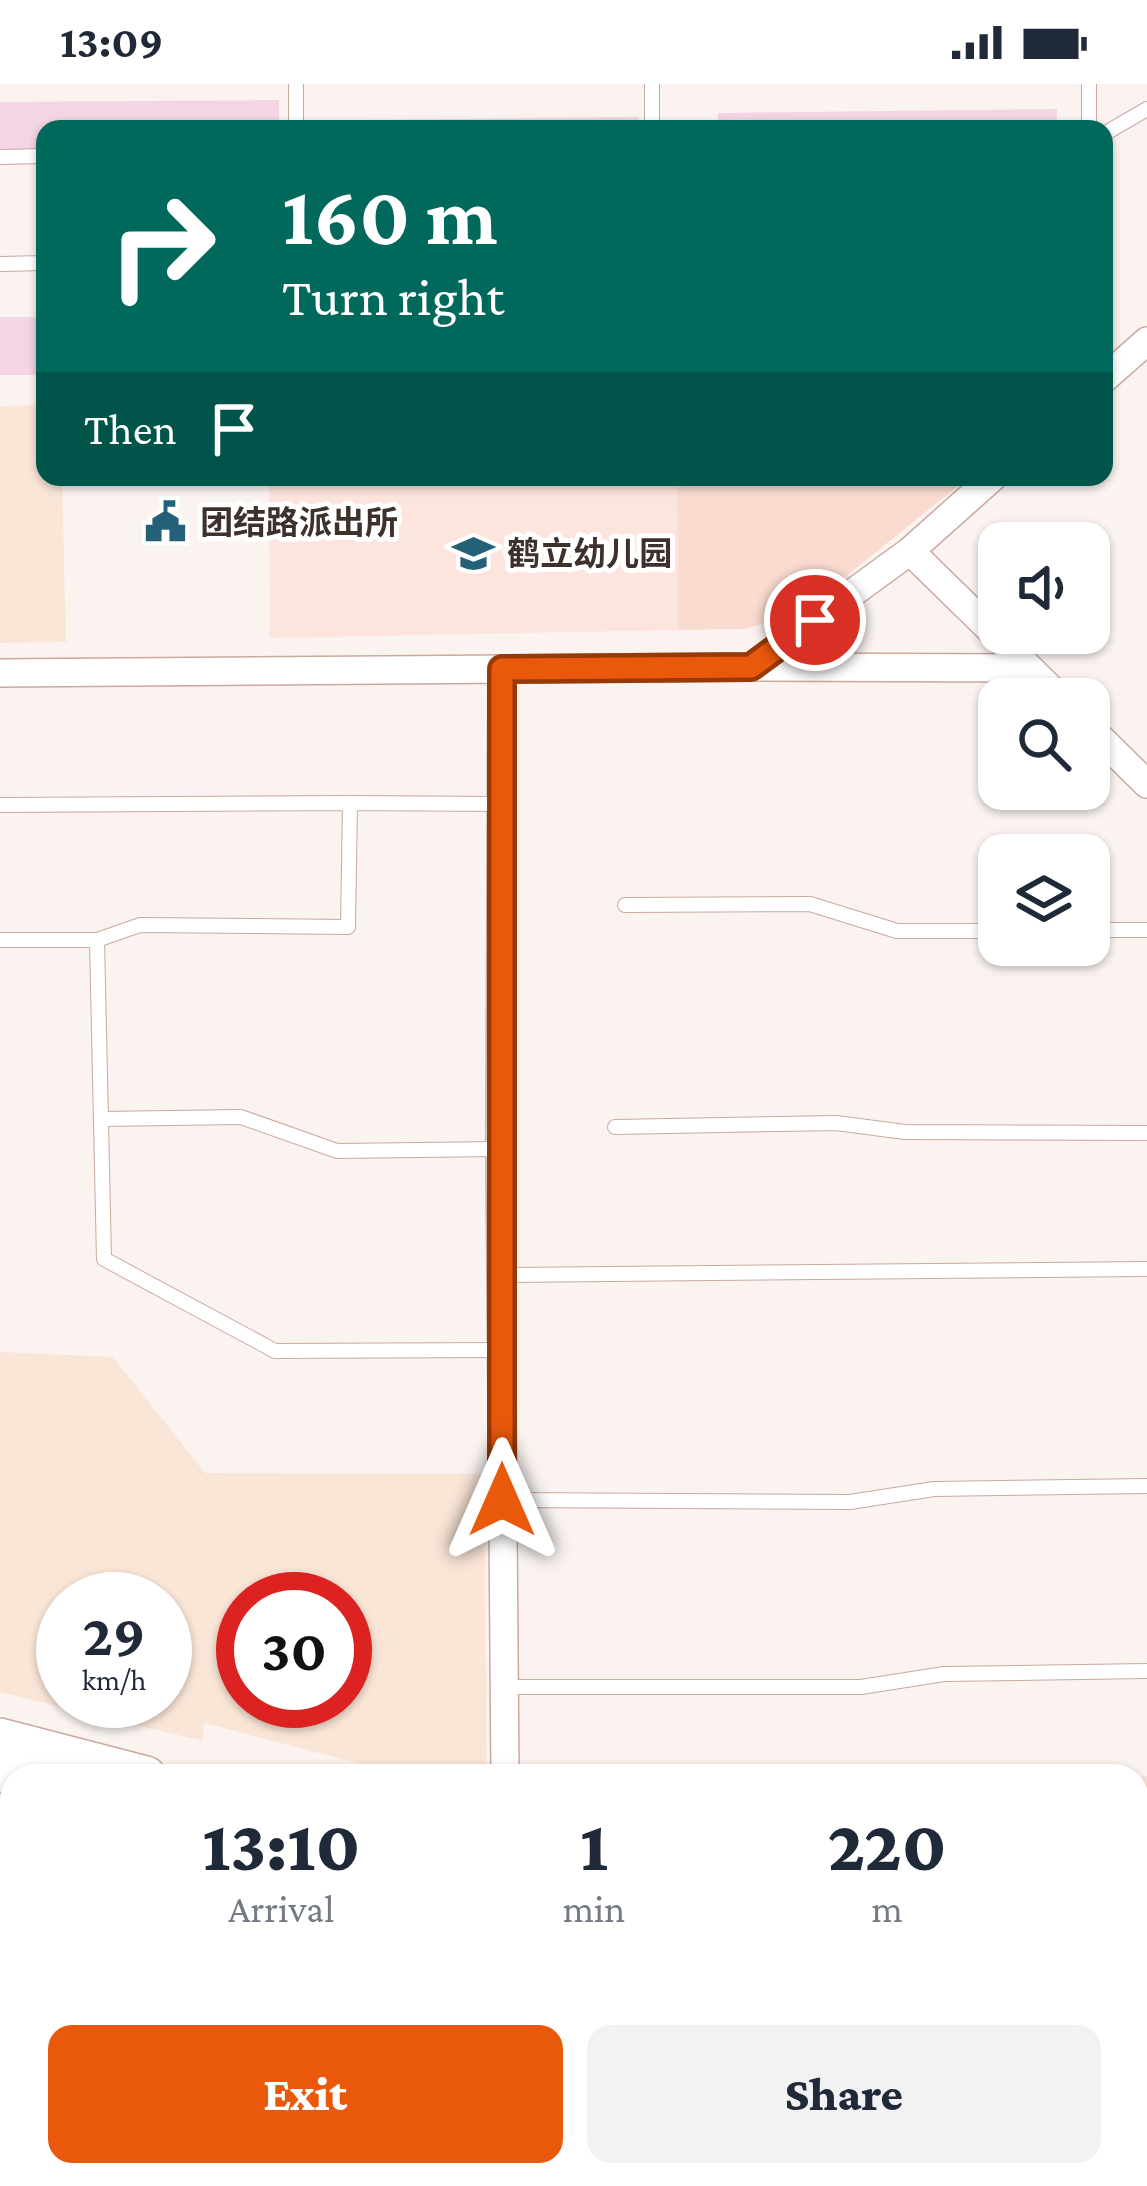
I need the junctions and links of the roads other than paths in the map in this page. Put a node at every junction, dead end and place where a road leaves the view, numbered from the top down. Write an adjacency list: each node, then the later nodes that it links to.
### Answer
1 (296, 84): 5 (lane)
2 (652, 84): 6 (lane)
3 (1089, 84): 7 (lane)
4 (1147, 109): 8 (lane)
5 (296, 120)
6 (652, 120)
7 (1089, 120)
8 (1113, 129)
9 (36, 156): 10 (lane)
10 (0, 157)
11 (36, 263): 12 (lane)
12 (0, 264)
13 (1147, 341): 14 (street)
14 (1113, 371)
15 (983, 486): 16 (street)
16 (910, 551): 17 (street); 18 (street)
17 (751, 667): 18 (street); 19 (street)
18 (1030, 668): 21 (street)
19 (502, 669): 20 (street); 25 (street)
20 (0, 674)
21 (1040, 678)
22 (1110, 748): 23 (street)
23 (1147, 784)
24 (350, 803): 25 (lane); 26 (lane); 32 (lane)
25 (500, 804): 36 (street)
26 (0, 805)
27 (625, 905): 30 (lane)
28 (1110, 930): 29 (lane)
29 (1147, 930)
30 (978, 931)
31 (0, 940): 32 (lane)
32 (97, 940): 33 (lane)
33 (101, 1119): 36 (lane); 39 (lane)
34 (615, 1126): 35 (lane)
35 (1147, 1133)
36 (500, 1149): 38 (street)
37 (1147, 1269): 38 (lane)
38 (500, 1275): 39 (street)
39 (501, 1350): 41 (street)
40 (1147, 1486): 41 (lane)
41 (502, 1500): 43 (street)
42 (1147, 1671): 43 (lane)
43 (504, 1687): 46 (street)
44 (0, 1738): 45 (main road)
45 (100, 1764)
46 (505, 1764)

